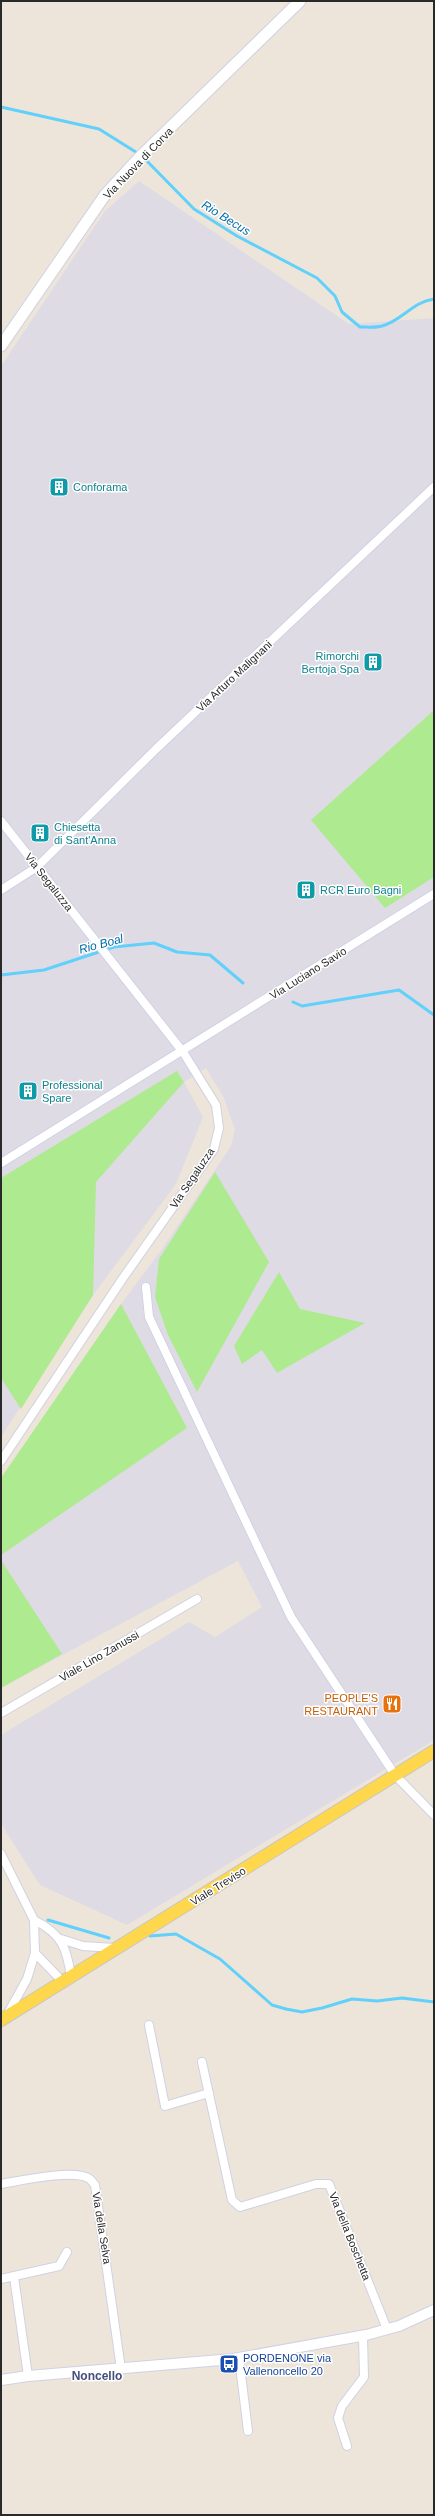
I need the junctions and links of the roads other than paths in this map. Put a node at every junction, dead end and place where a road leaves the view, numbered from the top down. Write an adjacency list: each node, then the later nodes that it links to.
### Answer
1 (300, 1): 2 (main road, Via Nuova di Corva)
2 (1, 346)
3 (434, 487): 5 (street, Via Arturo Malignani)
4 (1, 821): 5 (street, Via Segaluzza)
5 (37, 867): 6 (street, Via Arturo Malignani); 8 (street, Via Segaluzza)
6 (1, 890)
7 (434, 894): 8 (street, Via Luciano Savio)
8 (183, 1052): 9 (street, Via Luciano Savio); 11 (street, Via Segaluzza)
9 (1, 1163)
10 (146, 1287): 15 (street)
11 (1, 1461)
12 (197, 1599): 13 (street, Viale Lino Zanussi)
13 (1, 1713)
14 (434, 1751): 15 (main road, Viale Treviso)
15 (395, 1775): 16 (street); 20 (main road, Viale Treviso)
16 (434, 1815)
17 (1, 1854): 18 (street)
18 (34, 1920): 19 (street); 21 (street)
19 (61, 1939): 20 (street); 22 (street)
20 (118, 1948): 22 (main road, Viale Treviso)
21 (35, 1953): 22 (street); 23 (street)
22 (67, 1980): 23 (main road, Viale Treviso)
23 (4, 2018)
24 (149, 2025): 26 (street)
25 (202, 2062): 26 (street, Via della Boschetta)
26 (209, 2093): 32 (street, Via della Boschetta)
27 (1, 2184): 35 (street, Via della Selva)
28 (67, 2252): 29 (street)
29 (14, 2277): 30 (street); 36 (street)
30 (1, 2279)
31 (434, 2310): 32 (street)
32 (387, 2329): 33 (street)
33 (363, 2336): 34 (street); 39 (street)
34 (239, 2358): 35 (street); 38 (street)
35 (121, 2369): 36 (street)
36 (28, 2376): 37 (street)
37 (1, 2380)
38 (248, 2430)
39 (347, 2446)

